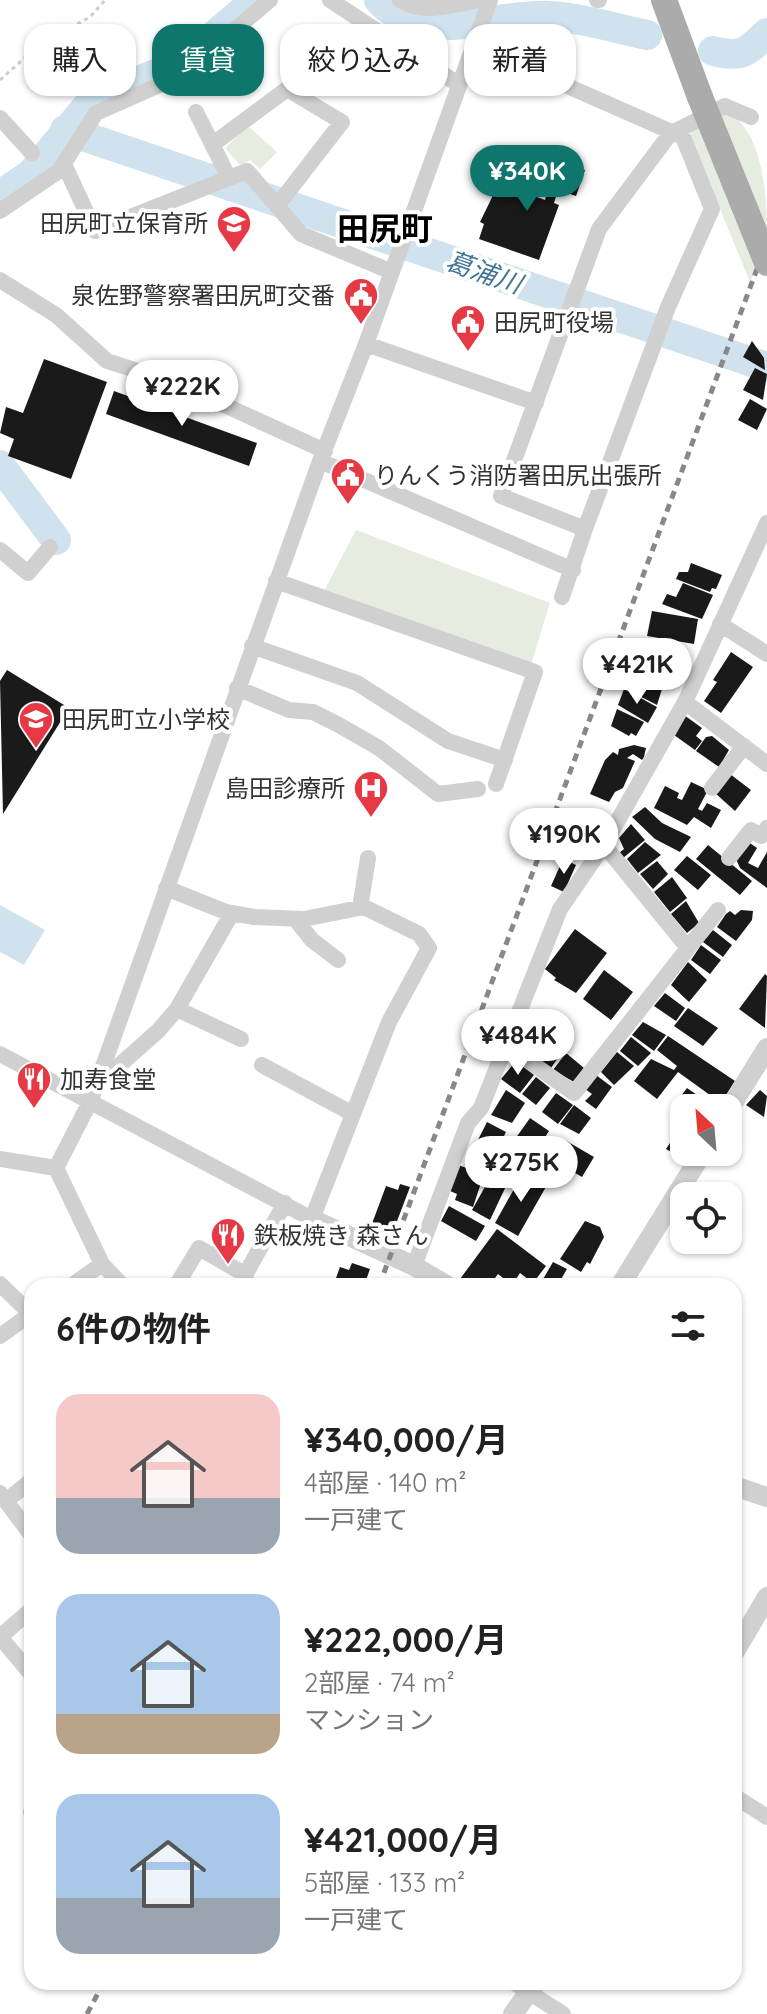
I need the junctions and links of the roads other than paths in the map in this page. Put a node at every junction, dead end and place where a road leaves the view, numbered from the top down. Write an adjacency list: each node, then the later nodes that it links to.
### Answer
1 (270, 0): 15 (street)
2 (330, 0): 7 (street)
3 (400, 0): 4 (street)
4 (479, 0)
5 (490, 0): 7 (street)
6 (664, 0): 19 (main road, bridge)
7 (458, 84): 20 (street)
8 (576, 91): 12 (street)
9 (196, 112): 13 (street)
10 (751, 117): 12 (street)
11 (0, 118): 14 (street)
12 (670, 134): 23 (street); 26 (street)
13 (213, 144): 16 (street); 17 (street)
14 (32, 153)
15 (64, 164): 16 (street); 18 (street)
16 (229, 178): 17 (street)
17 (277, 206): 20 (street)
18 (0, 211)
19 (767, 263)
20 (392, 272): 22 (street)
21 (0, 280): 24 (street)
22 (366, 344): 23 (street); 24 (street)
23 (536, 403): 26 (street)
24 (322, 456): 29 (street); 30 (street)
25 (767, 523): 32 (street)
26 (585, 529): 29 (street)
27 (50, 547): 28 (street)
28 (0, 550)
29 (573, 570): 31 (street)
30 (276, 581): 33 (street); 38 (street)
31 (562, 597)
32 (720, 624): 34 (street); 36 (street)
33 (252, 646): 35 (street); 38 (street)
34 (767, 654)
35 (237, 688): 42 (street); 47 (street)
36 (685, 702): 37 (street); 44 (street)
37 (744, 746): 39 (street); 41 (street)
38 (505, 760): 40 (street)
39 (767, 764)
40 (496, 784)
41 (712, 788)
42 (478, 789)
43 (767, 828): 46 (street)
44 (604, 845): 52 (street); 56 (street)
45 (368, 858): 48 (street)
46 (729, 858)
47 (166, 888): 50 (street); 60 (street)
48 (360, 908): 51 (street); 62 (street)
49 (718, 910): 52 (street)
50 (232, 913): 51 (street); 54 (street)
51 (295, 919): 53 (street)
52 (688, 948): 56 (street)
53 (338, 960)
54 (177, 1009): 55 (street); 60 (street)
55 (241, 1039)
56 (506, 1045): 69 (street)
57 (767, 1048): 61 (street)
58 (0, 1054): 60 (street)
59 (262, 1065): 62 (street)
60 (93, 1094): 65 (street); 66 (street)
61 (739, 1094)
62 (353, 1114): 67 (street)
63 (0, 1159): 65 (street)
64 (694, 1166): 76 (street)
65 (56, 1168): 68 (street)
66 (285, 1203): 67 (street); 74 (street)
67 (312, 1219): 69 (street)
68 (102, 1264): 70 (street); 71 (street)
69 (414, 1266): 75 (street)
70 (82, 1278)
71 (115, 1278)
72 (181, 1278): 73 (street)
73 (239, 1278)
74 (243, 1278)
75 (434, 1278)
76 (625, 1278)
77 (0, 1284): 78 (street)
78 (24, 1311)
79 (24, 1319): 80 (street)
80 (0, 1336)
81 (24, 1485): 83 (street)
82 (742, 1489): 84 (street)
83 (3, 1497): 85 (street)
84 (767, 1497)
85 (24, 1525)
86 (767, 1597): 89 (street)
87 (24, 1616): 88 (street)
88 (0, 1637): 90 (street)
89 (742, 1639)
90 (24, 1666)
91 (742, 1801): 92 (street)
92 (767, 1817)
93 (524, 1990): 95 (street)
94 (532, 1990): 96 (street)
95 (513, 2014)
96 (563, 2014)

